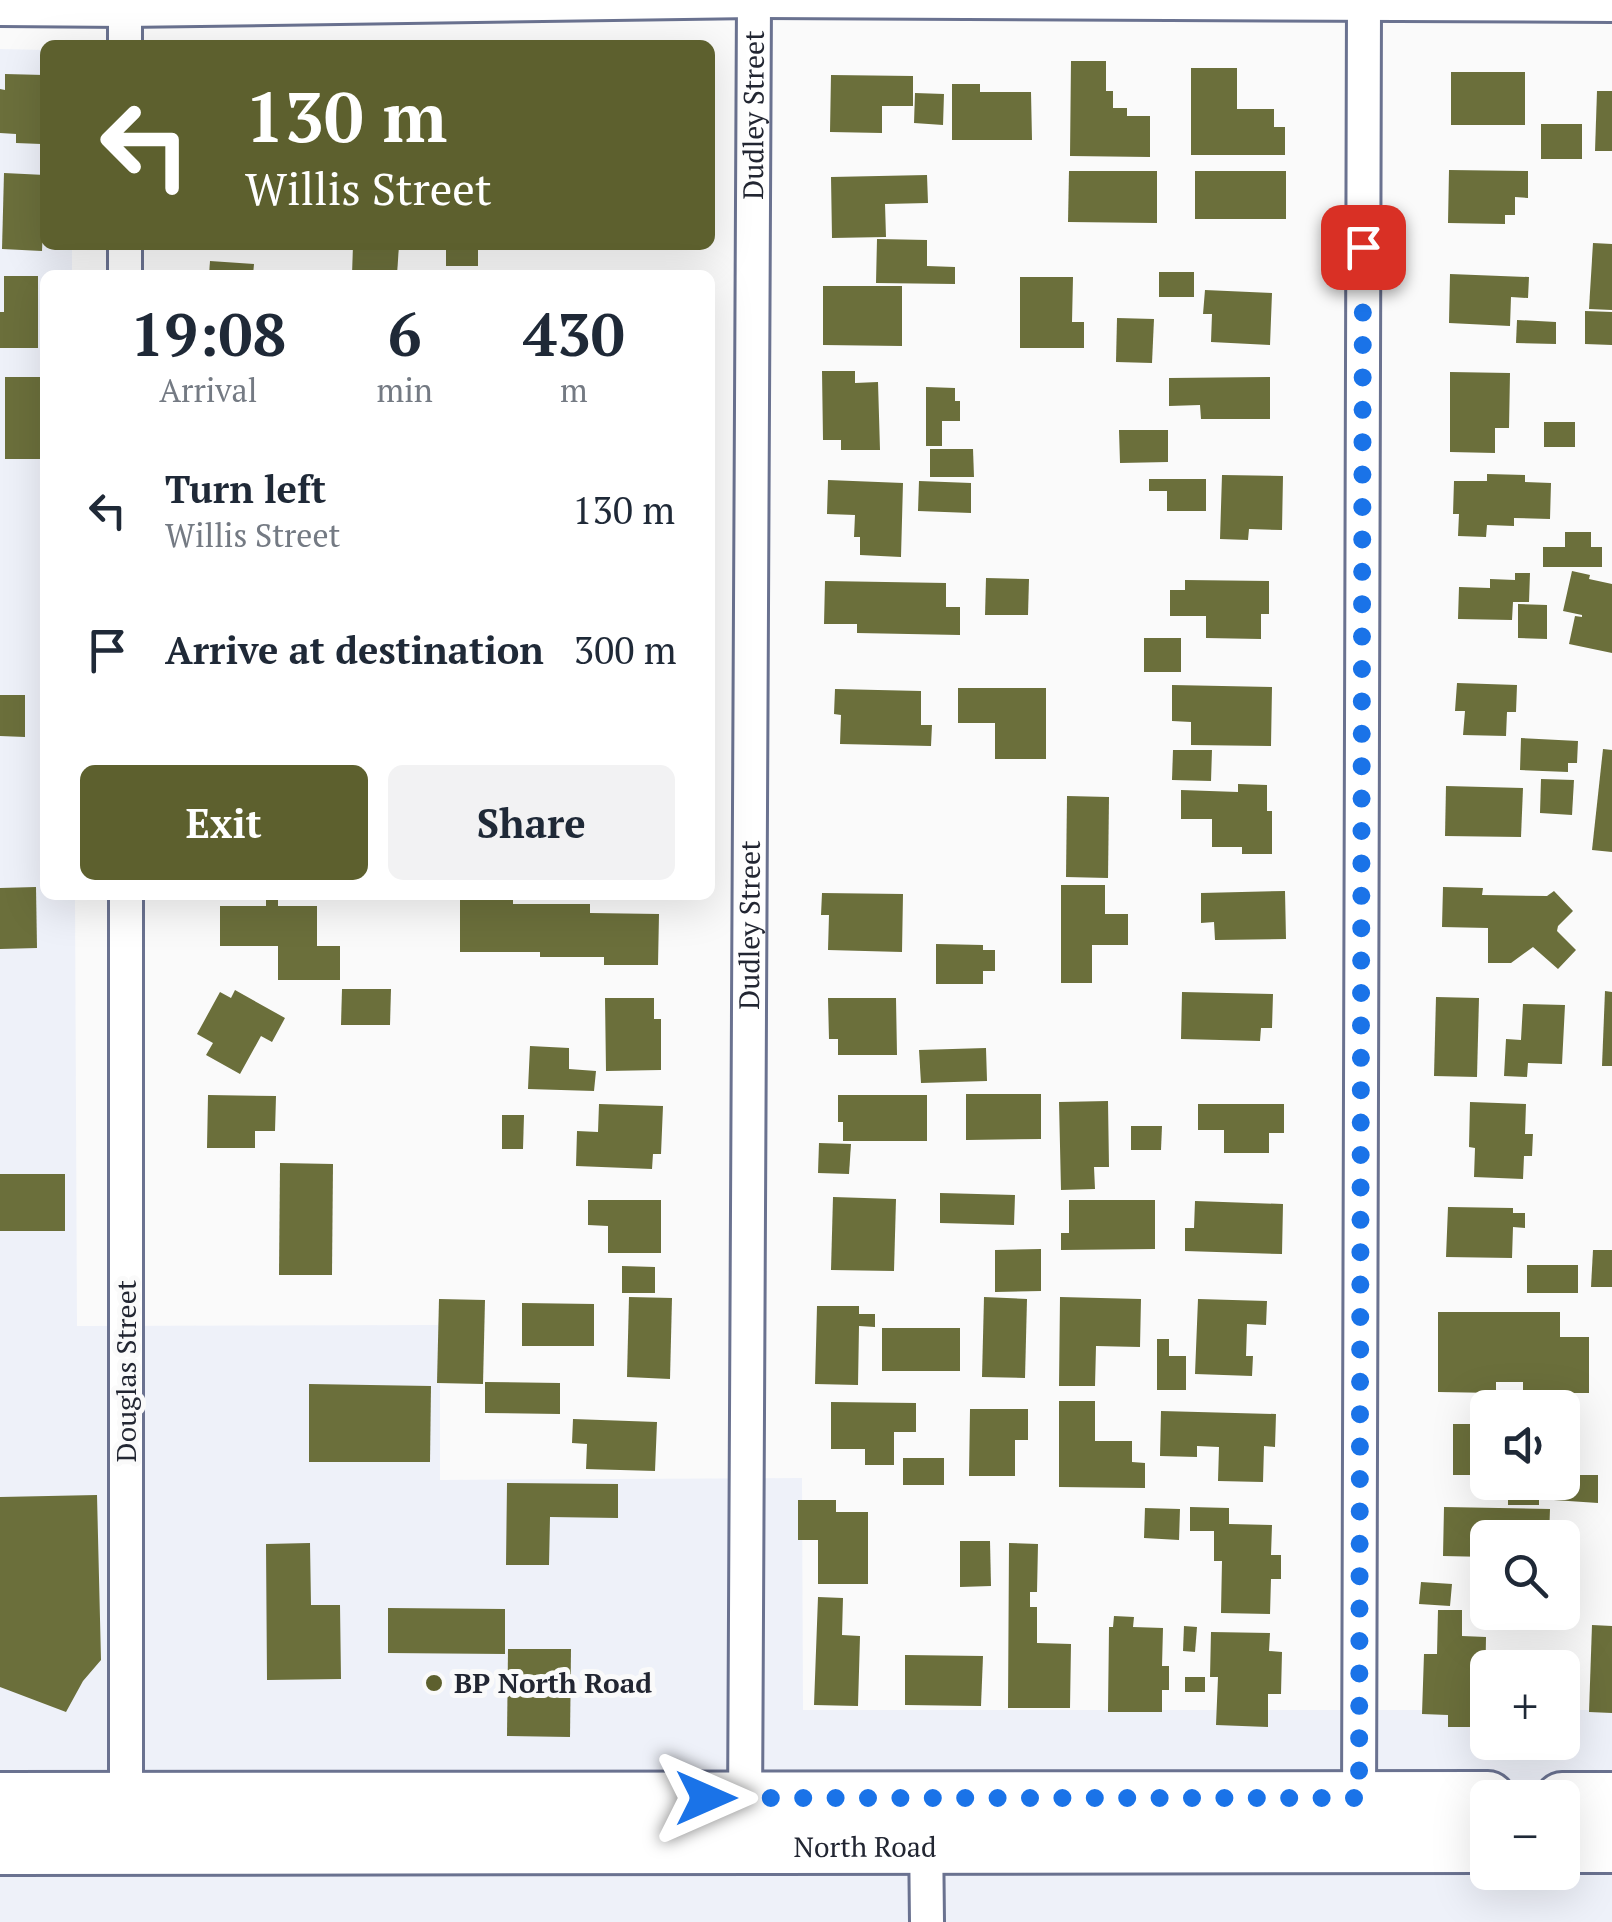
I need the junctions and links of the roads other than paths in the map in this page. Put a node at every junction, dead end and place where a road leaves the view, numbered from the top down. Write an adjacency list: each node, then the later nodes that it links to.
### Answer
1 (754, 1): 2 (street); 5 (street); 12 (street, Dudley Street)
2 (1364, 4): 3 (street); 14 (street)
3 (1612, 5)
4 (0, 9): 5 (street)
5 (125, 10): 6 (street)
6 (125, 40)
7 (126, 900): 15 (street, Douglas Street)
8 (0, 1798): 15 (main road, North Road)
9 (1580, 1798): 10 (main road)
10 (1612, 1798)
11 (1470, 1801): 14 (main road, North Road)
12 (745, 1822): 13 (main road, North Road); 15 (main road, North Road)
13 (926, 1822): 14 (main road, North Road); 20 (street)
14 (1359, 1822): 16 (main road, North Road)
15 (126, 1823): 19 (main road, North Road)
16 (1470, 1843)
17 (1580, 1846): 18 (main road)
18 (1612, 1846)
19 (0, 1848)
20 (927, 1922)

